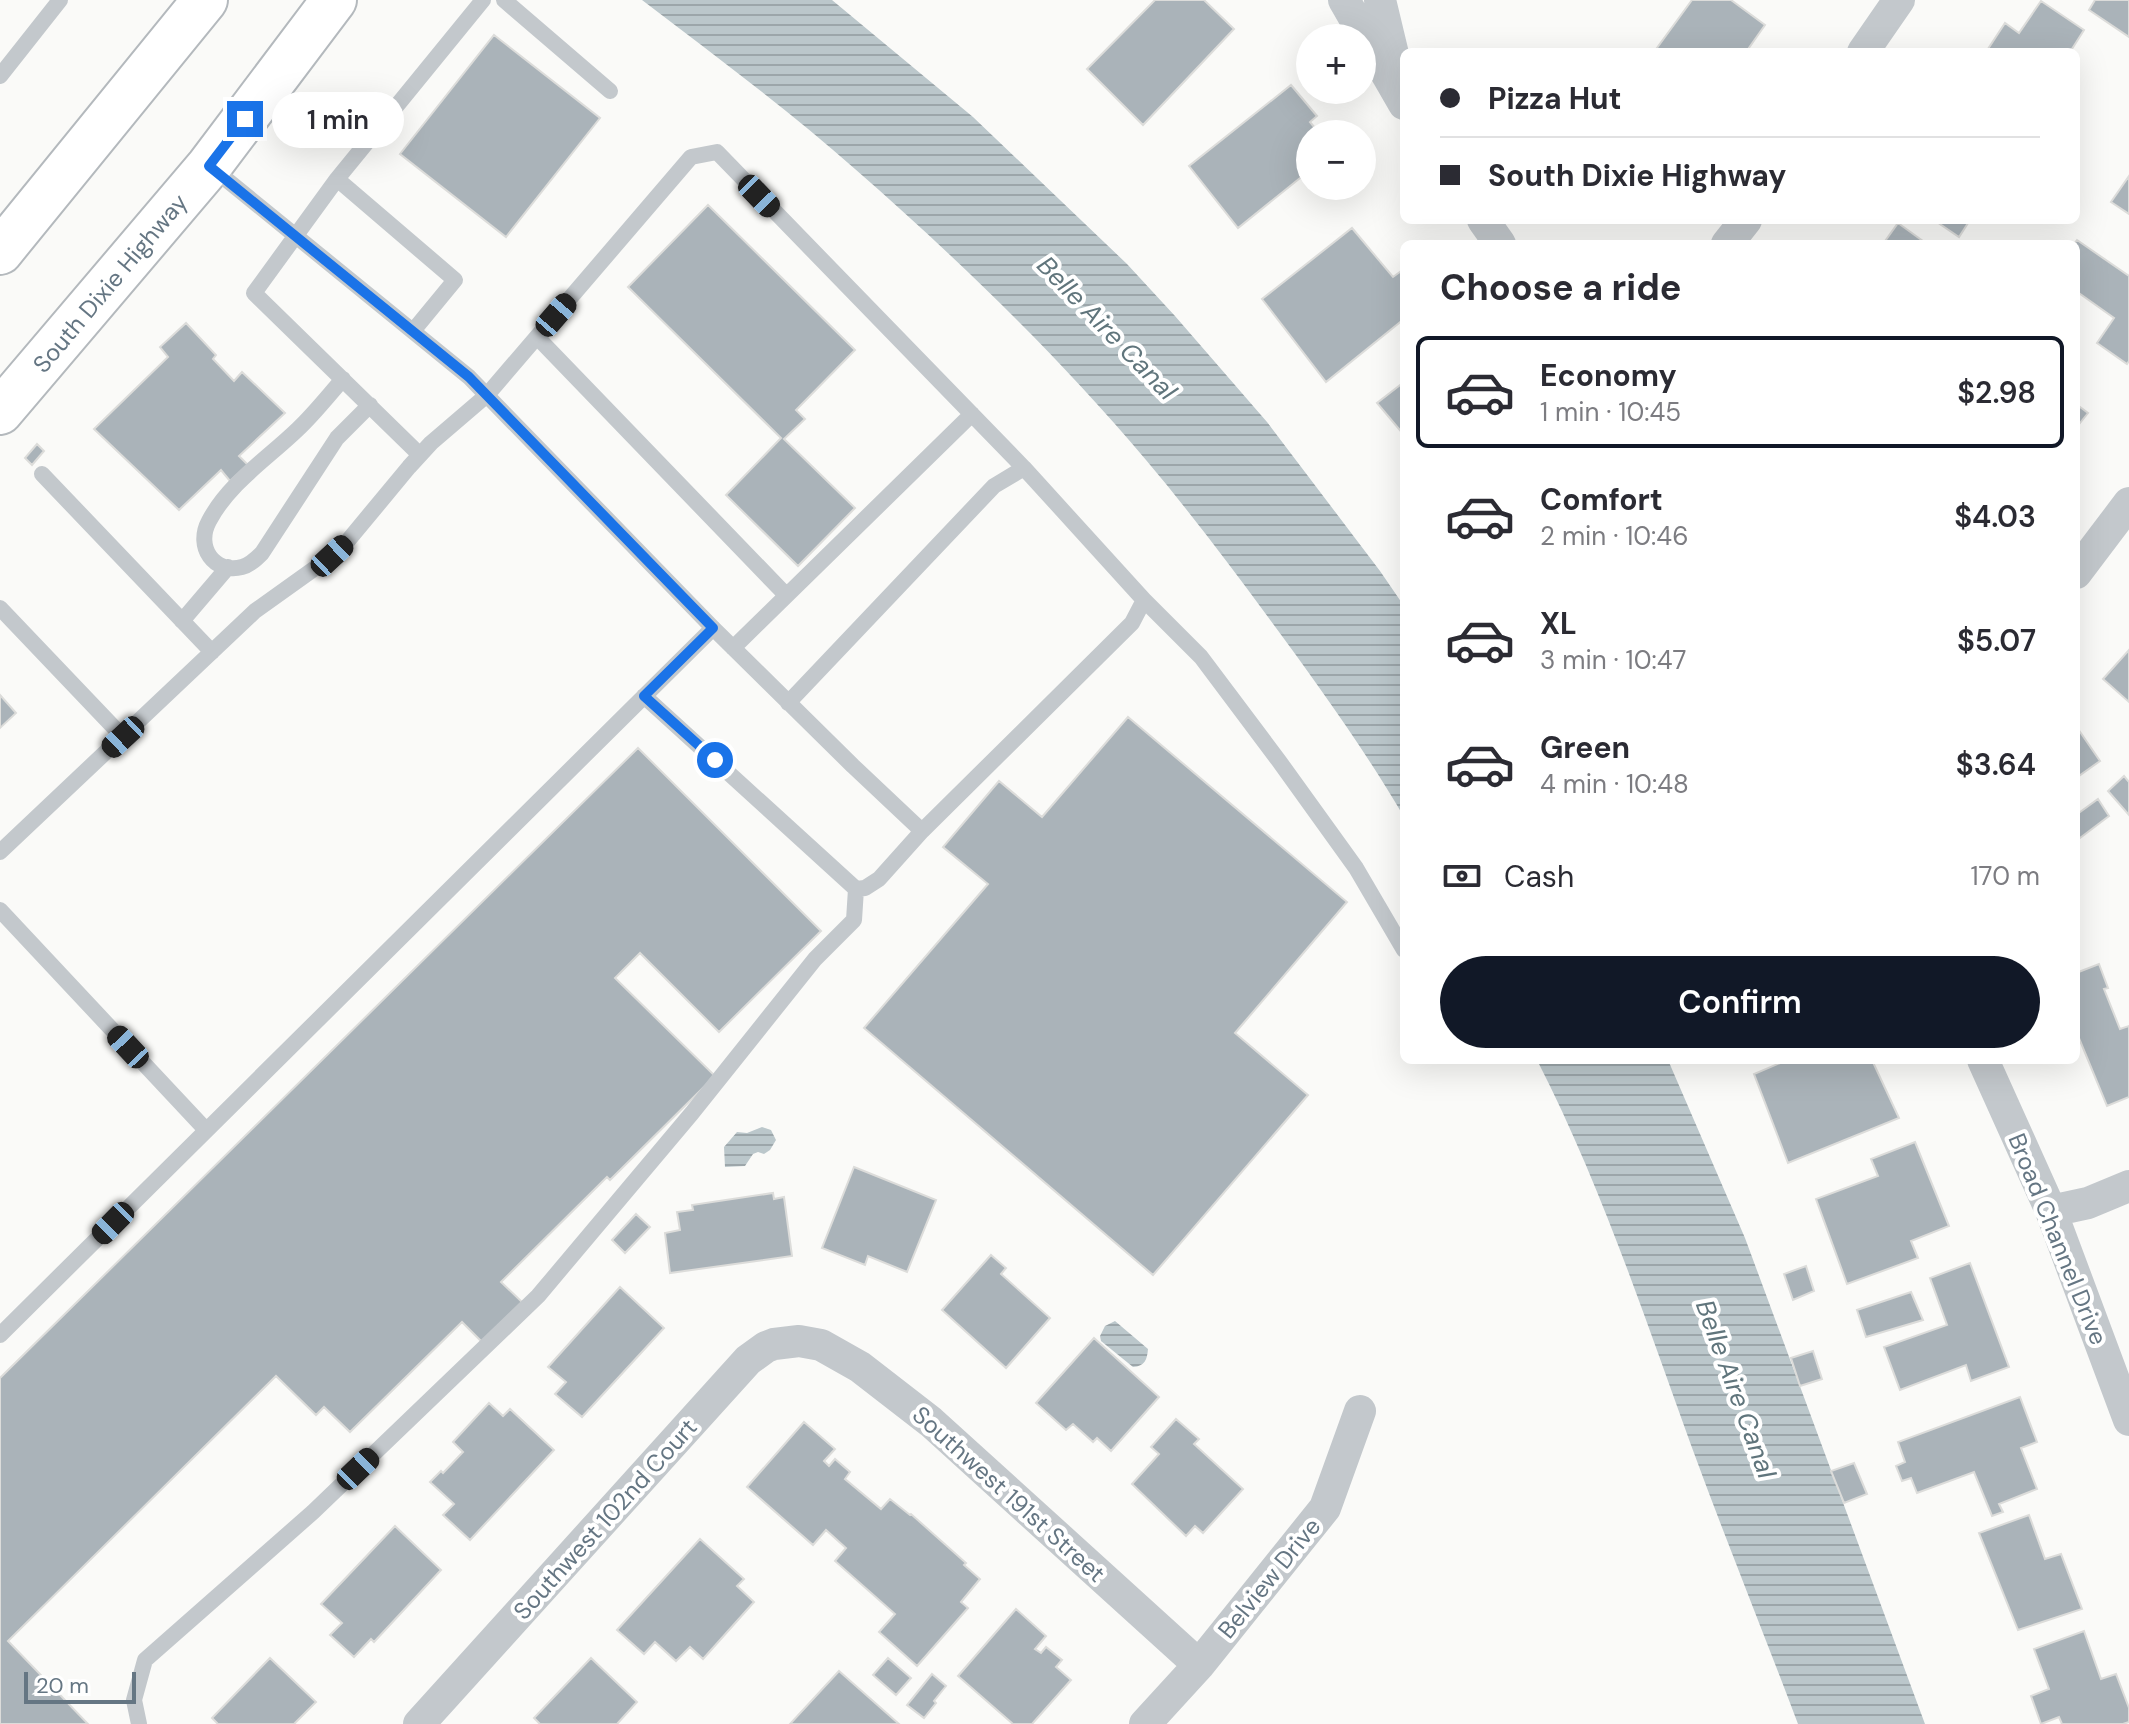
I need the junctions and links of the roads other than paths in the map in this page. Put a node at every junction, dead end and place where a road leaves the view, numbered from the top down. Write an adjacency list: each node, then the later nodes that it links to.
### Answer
1 (60, 0): 10 (lane)
2 (205, 0): 19 (highway)
3 (334, 0): 14 (highway, South Dixie Highway)
4 (483, 0): 15 (lane)
5 (504, 0): 12 (lane)
6 (1344, 0): 13 (street)
7 (1380, 0): 11 (street)
8 (1899, 0): 9 (street)
9 (1866, 48)
10 (0, 76)
11 (1400, 82)
12 (610, 91)
13 (1400, 97)
14 (209, 166): 17 (lane); 25 (highway, South Dixie Highway)
15 (337, 179): 17 (lane); 20 (lane)
16 (1743, 224): 18 (street)
17 (295, 235): 20 (lane); 22 (lane)
18 (1730, 240)
19 (0, 252)
20 (413, 331): 23 (lane)
21 (537, 337): 23 (lane); 26 (lane); 33 (lane)
22 (343, 379): 24 (lane); 31 (lane)
23 (487, 395): 27 (lane); 37 (lane)
24 (370, 405): 27 (lane); 31 (lane)
25 (0, 412)
26 (972, 414): 28 (lane); 33 (lane)
27 (420, 455): 39 (lane)
28 (1024, 468): 34 (lane); 41 (lane)
29 (42, 474): 36 (lane)
30 (2129, 503): 32 (street)
31 (228, 567): 36 (lane)
32 (2080, 568)
33 (786, 595): 38 (lane)
34 (1144, 600): 43 (lane); 47 (lane)
35 (0, 608): 42 (lane)
36 (182, 621): 39 (lane)
37 (713, 628): 38 (lane); 40 (lane)
38 (733, 648): 41 (lane)
39 (212, 652): 42 (lane)
40 (644, 696): 45 (lane); 49 (lane)
41 (788, 703): 43 (lane)
42 (123, 737): 44 (lane)
43 (922, 831): 45 (lane)
44 (0, 852)
45 (856, 889): 57 (lane)
46 (0, 910): 49 (lane)
47 (1400, 943)
48 (1985, 1064): 51 (street, Broad Channel Drive)
49 (206, 1130): 52 (lane)
50 (2129, 1186): 51 (street)
51 (2051, 1211): 55 (street, Broad Channel Drive)
52 (0, 1335)
53 (806, 1341): 56 (street, Southwest 191st Street); 58 (street, Southwest 102nd Court)
54 (1360, 1411): 56 (street, Belview Drive)
55 (2129, 1420)
56 (1199, 1665): 59 (street, Belview Drive)
57 (139, 1724)
58 (419, 1724)
59 (1145, 1724)

